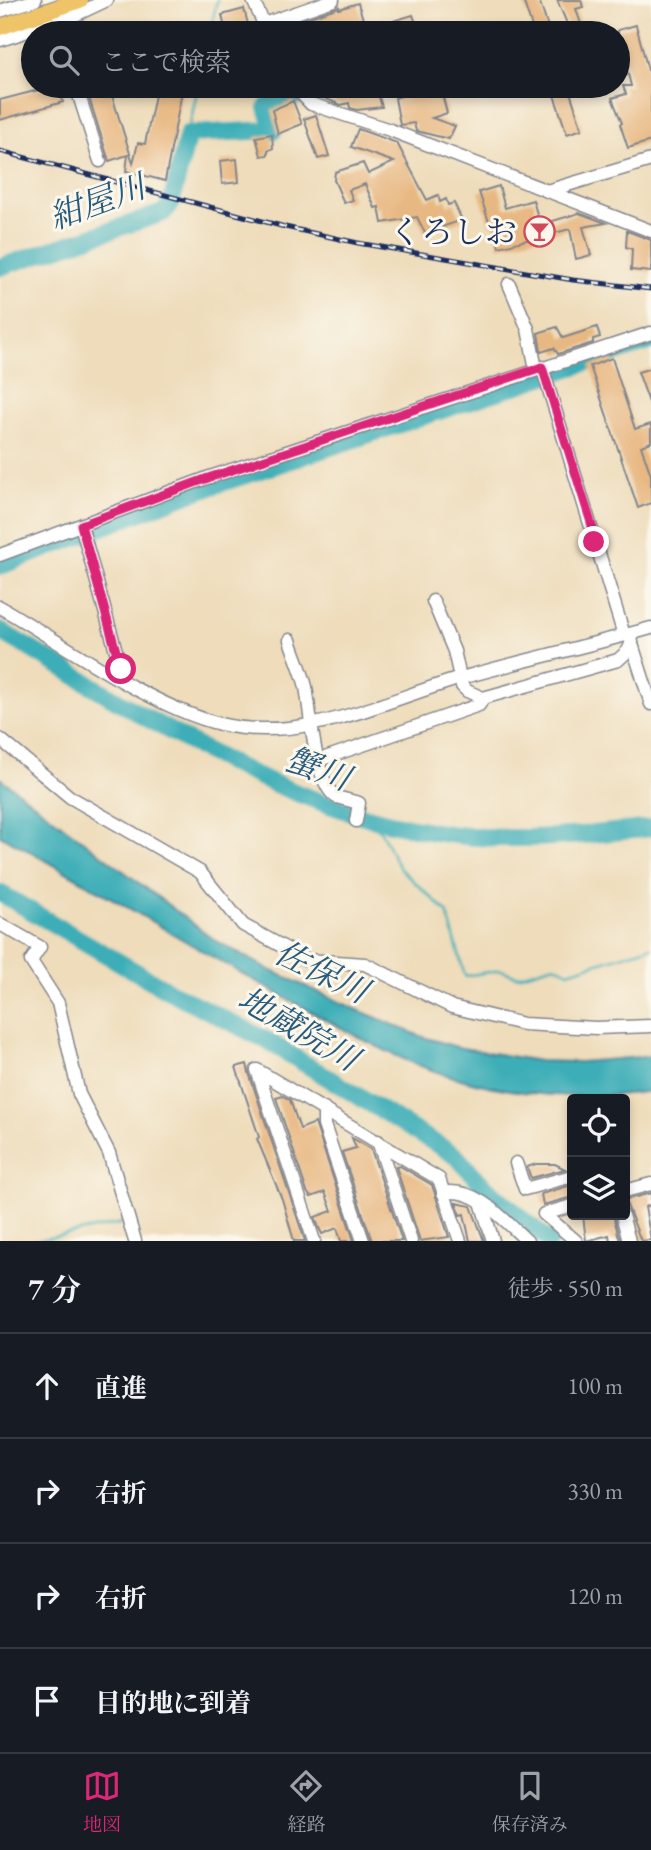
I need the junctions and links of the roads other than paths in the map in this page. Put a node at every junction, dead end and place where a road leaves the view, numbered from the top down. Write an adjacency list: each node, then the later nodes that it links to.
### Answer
1 (35, 0): 6 (street)
2 (80, 0): 10 (main road)
3 (107, 0): 7 (street)
4 (253, 0): 8 (street)
5 (333, 0): 9 (street)
6 (0, 11)
7 (74, 21)
8 (263, 21)
9 (283, 21)
10 (0, 27)
11 (21, 36): 12 (street)
12 (0, 40)
13 (80, 98): 16 (street)
14 (306, 98): 17 (street)
15 (651, 160): 17 (street)
16 (100, 161)
17 (547, 191): 18 (street)
18 (651, 231)
19 (509, 284): 21 (street)
20 (651, 333): 21 (street)
21 (539, 368): 22 (street); 27 (street)
22 (81, 525): 23 (street); 29 (street)
23 (0, 555)
24 (433, 601): 30 (street)
25 (0, 607): 29 (street)
26 (651, 628): 27 (street)
27 (629, 637): 30 (street); 31 (street); 32 (street)
28 (290, 640): 33 (street)
29 (119, 677): 33 (street)
30 (460, 678): 31 (street); 33 (street)
31 (483, 698): 35 (street)
32 (651, 704)
33 (310, 726): 35 (street)
34 (0, 739): 38 (street)
35 (319, 760): 36 (street)
36 (356, 821)
37 (0, 925): 49 (street)
38 (651, 1026)
39 (324, 1109): 40 (street); 50 (street); 51 (street)
40 (378, 1141): 45 (street); 52 (street)
41 (516, 1163): 42 (street)
42 (567, 1177)
43 (651, 1184): 44 (street)
44 (630, 1190)
45 (443, 1193): 46 (street); 53 (street)
46 (481, 1202): 54 (street); 55 (street)
47 (567, 1207): 56 (street)
48 (623, 1220): 57 (street)
49 (135, 1241)
50 (314, 1241)
51 (363, 1241)
52 (411, 1241)
53 (460, 1241)
54 (494, 1241)
55 (527, 1241)
56 (576, 1241)
57 (629, 1241)

